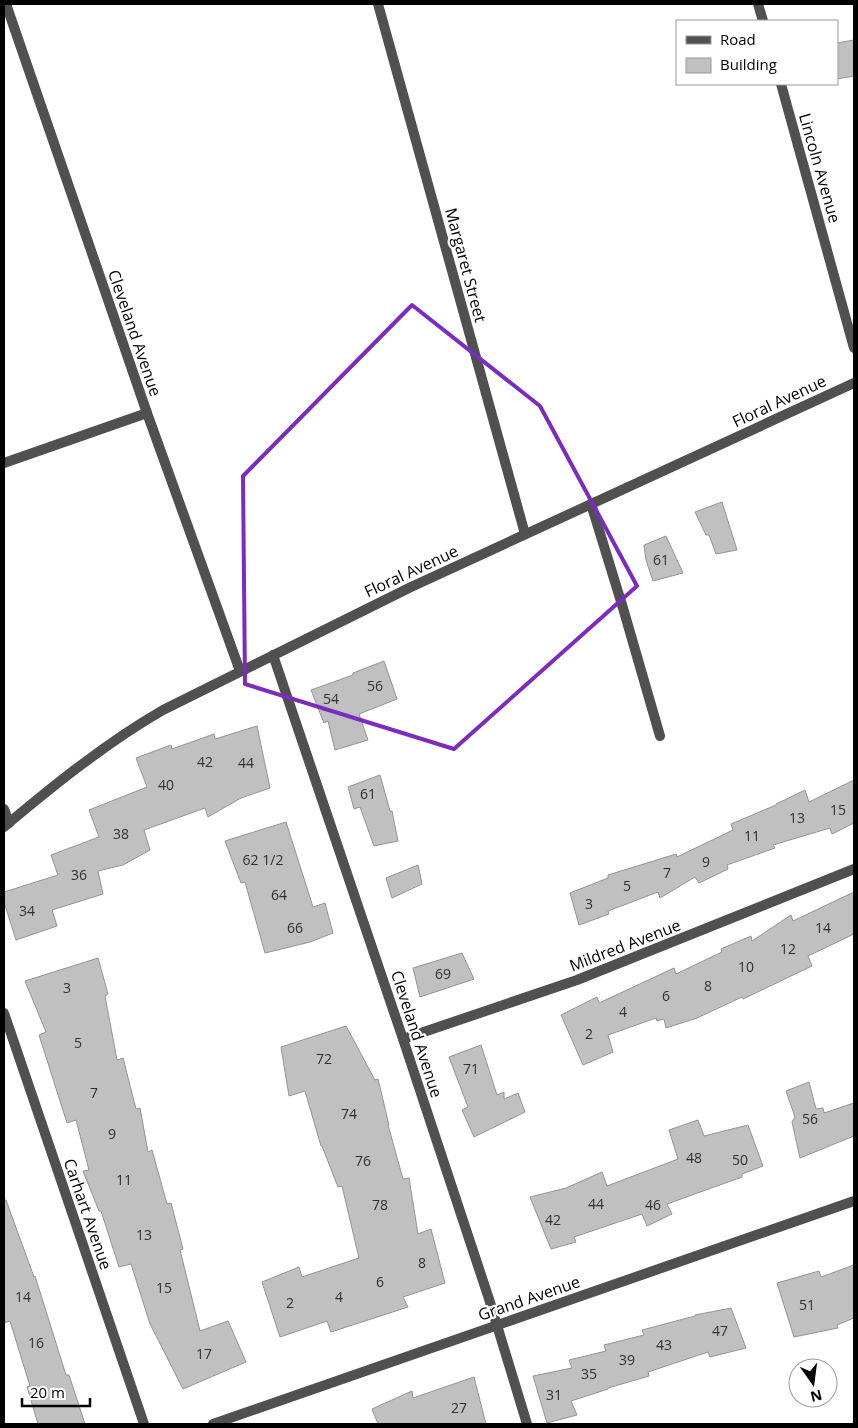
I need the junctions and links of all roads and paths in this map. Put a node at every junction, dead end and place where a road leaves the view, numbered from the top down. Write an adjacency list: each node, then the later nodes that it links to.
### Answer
1 (6, 4): 8 (street, Cleveland Avenue)
2 (378, 4): 11 (street, Margaret Street)
3 (758, 4): 4 (street)
4 (763, 20)
5 (781, 85): 6 (street, Lincoln Avenue)
6 (854, 348)
7 (854, 383): 10 (street, Floral Avenue)
8 (147, 413): 9 (street); 13 (street, Cleveland Avenue)
9 (4, 463)
10 (591, 504): 11 (street, Floral Avenue); 14 (street)
11 (525, 534): 12 (street, Floral Avenue)
12 (272, 655): 13 (street, Floral Avenue); 19 (street, Cleveland Avenue)
13 (240, 671): 16 (street, Floral Avenue)
14 (660, 736)
15 (4, 809): 16 (street)
16 (6, 825)
17 (854, 869): 19 (street, Mildred Avenue)
18 (4, 1013): 22 (street, Carhart Avenue)
19 (403, 1040): 21 (street, Cleveland Avenue)
20 (854, 1201): 21 (street, Grand Avenue)
21 (497, 1325): 23 (street, Grand Avenue); 24 (street, Cleveland Avenue)
22 (144, 1424)
23 (213, 1424)
24 (527, 1424)

